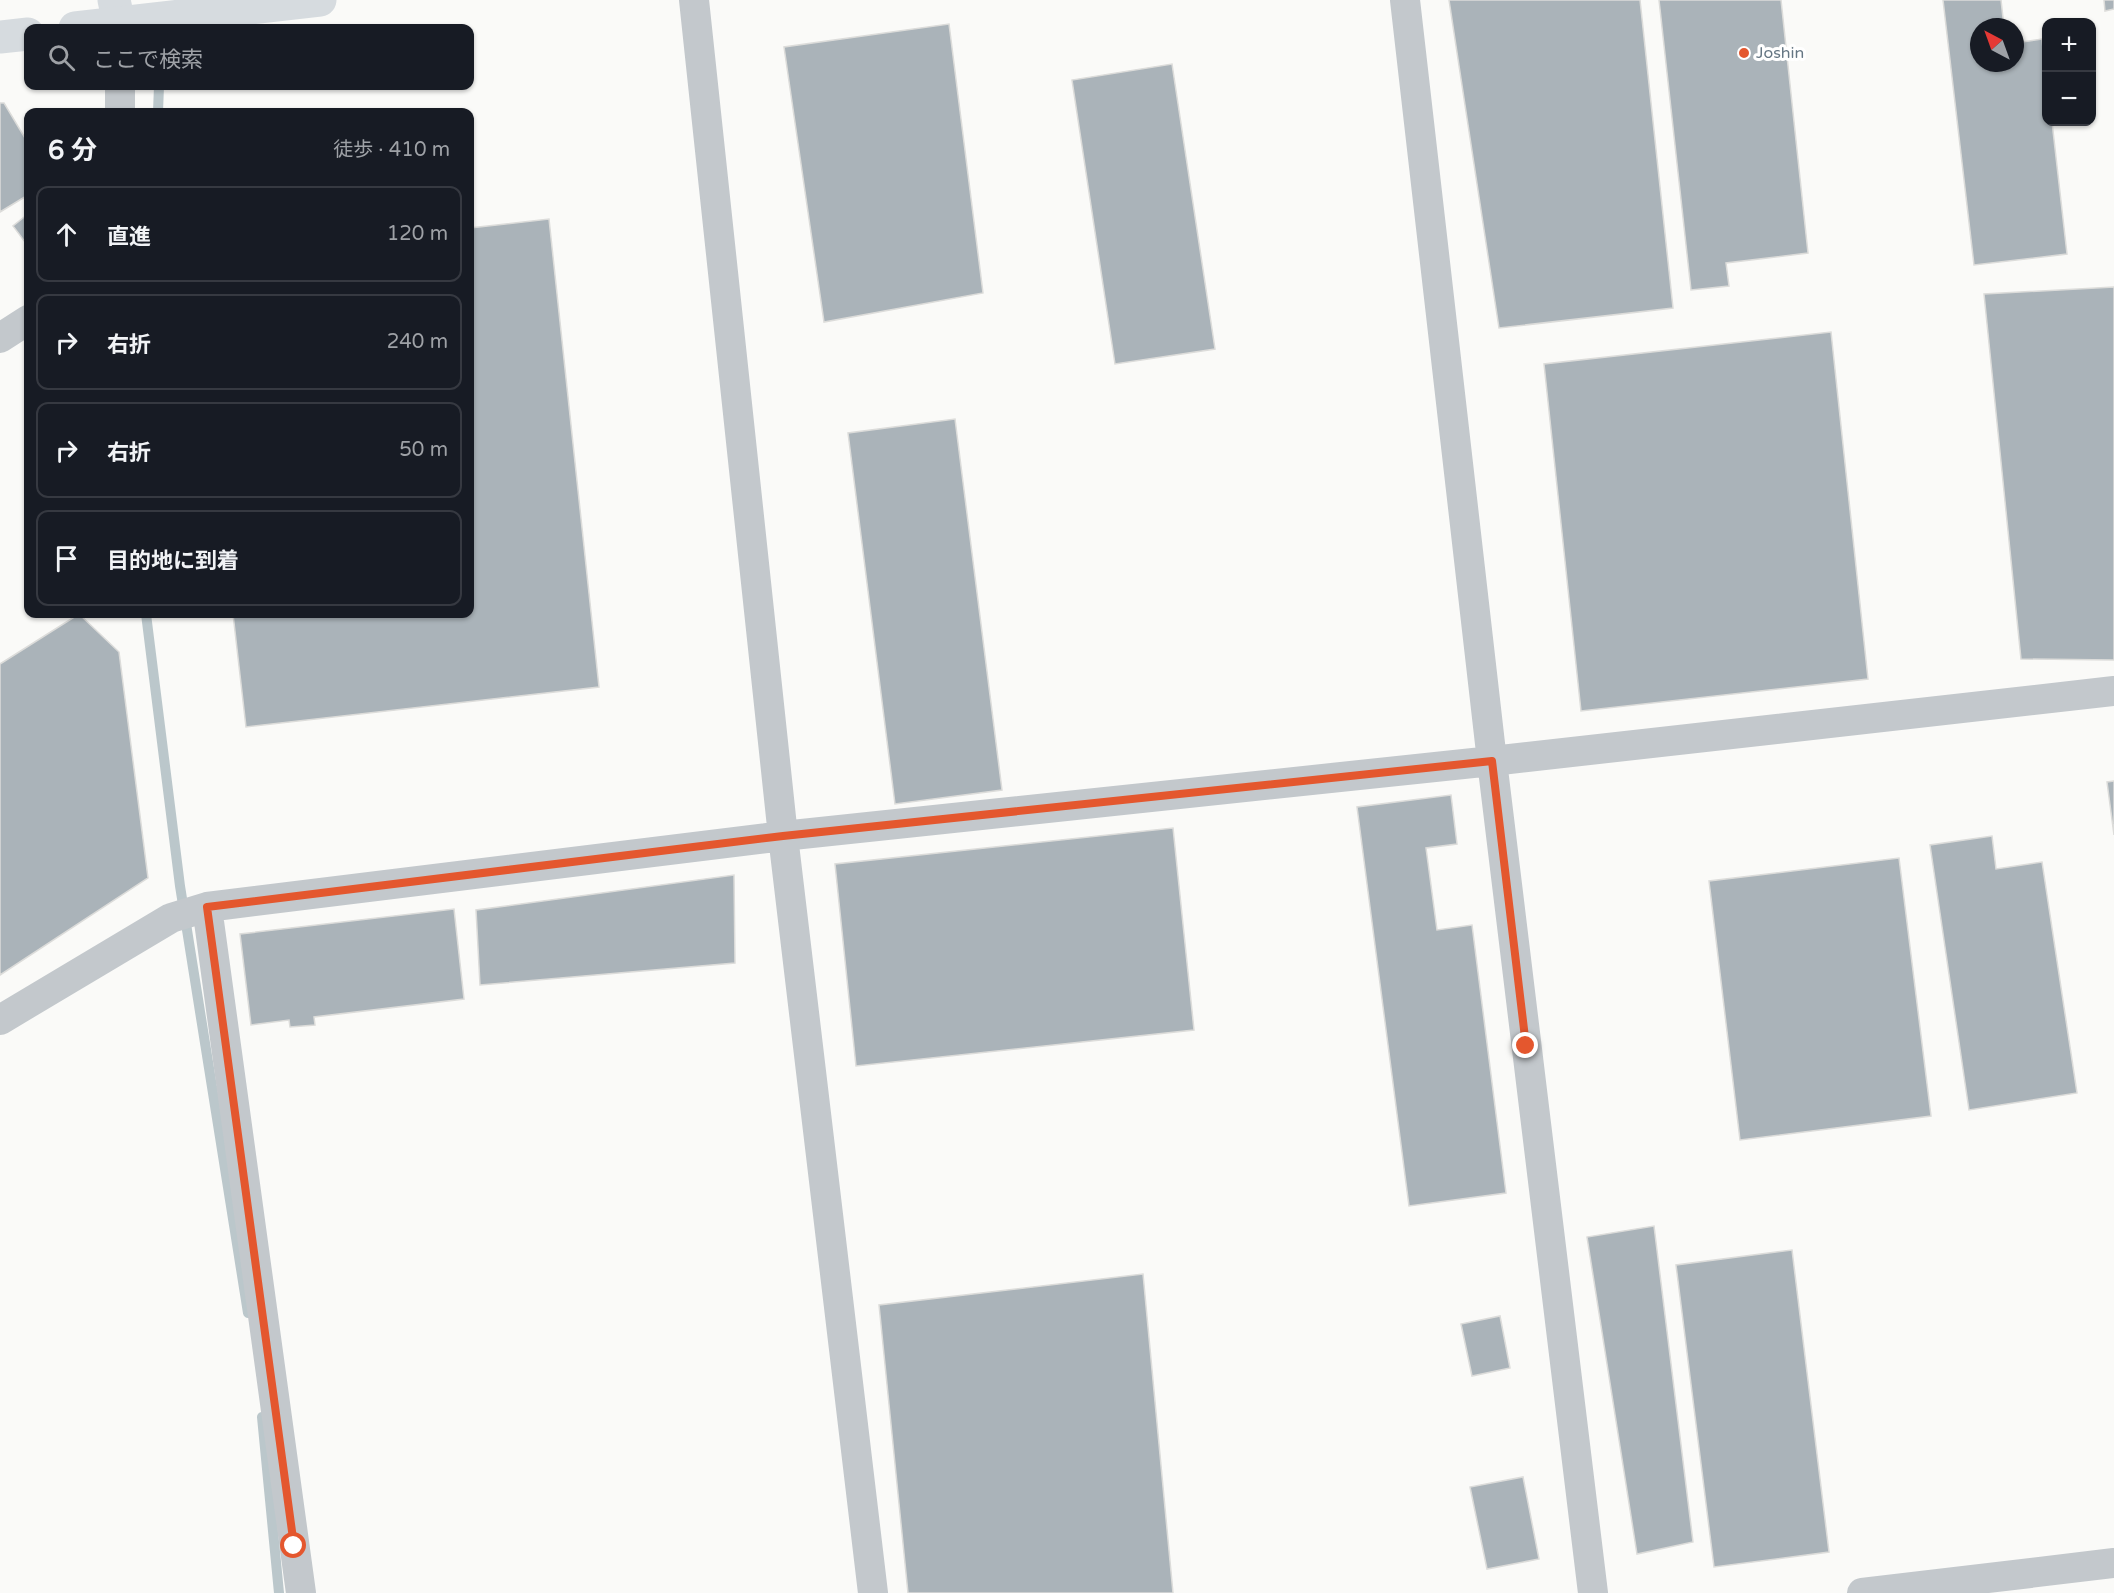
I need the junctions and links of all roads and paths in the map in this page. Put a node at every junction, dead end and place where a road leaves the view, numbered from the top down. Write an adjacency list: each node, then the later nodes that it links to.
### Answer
1 (320, 0): 4 (main road)
2 (694, 0): 14 (street)
3 (1405, 0): 13 (street)
4 (117, 17): 5 (main road)
5 (90, 24)
6 (24, 34): 7 (main road)
7 (0, 37)
8 (120, 90): 9 (street)
9 (120, 108)
10 (24, 323): 11 (street)
11 (0, 338)
12 (2114, 692): 13 (street)
13 (1492, 761): 14 (street); 20 (street)
14 (783, 836): 15 (street); 19 (street)
15 (207, 907): 16 (street); 18 (street)
16 (0, 1020)
17 (2114, 1563): 21 (street)
18 (301, 1593)
19 (873, 1593)
20 (1593, 1593)
21 (1862, 1593)

